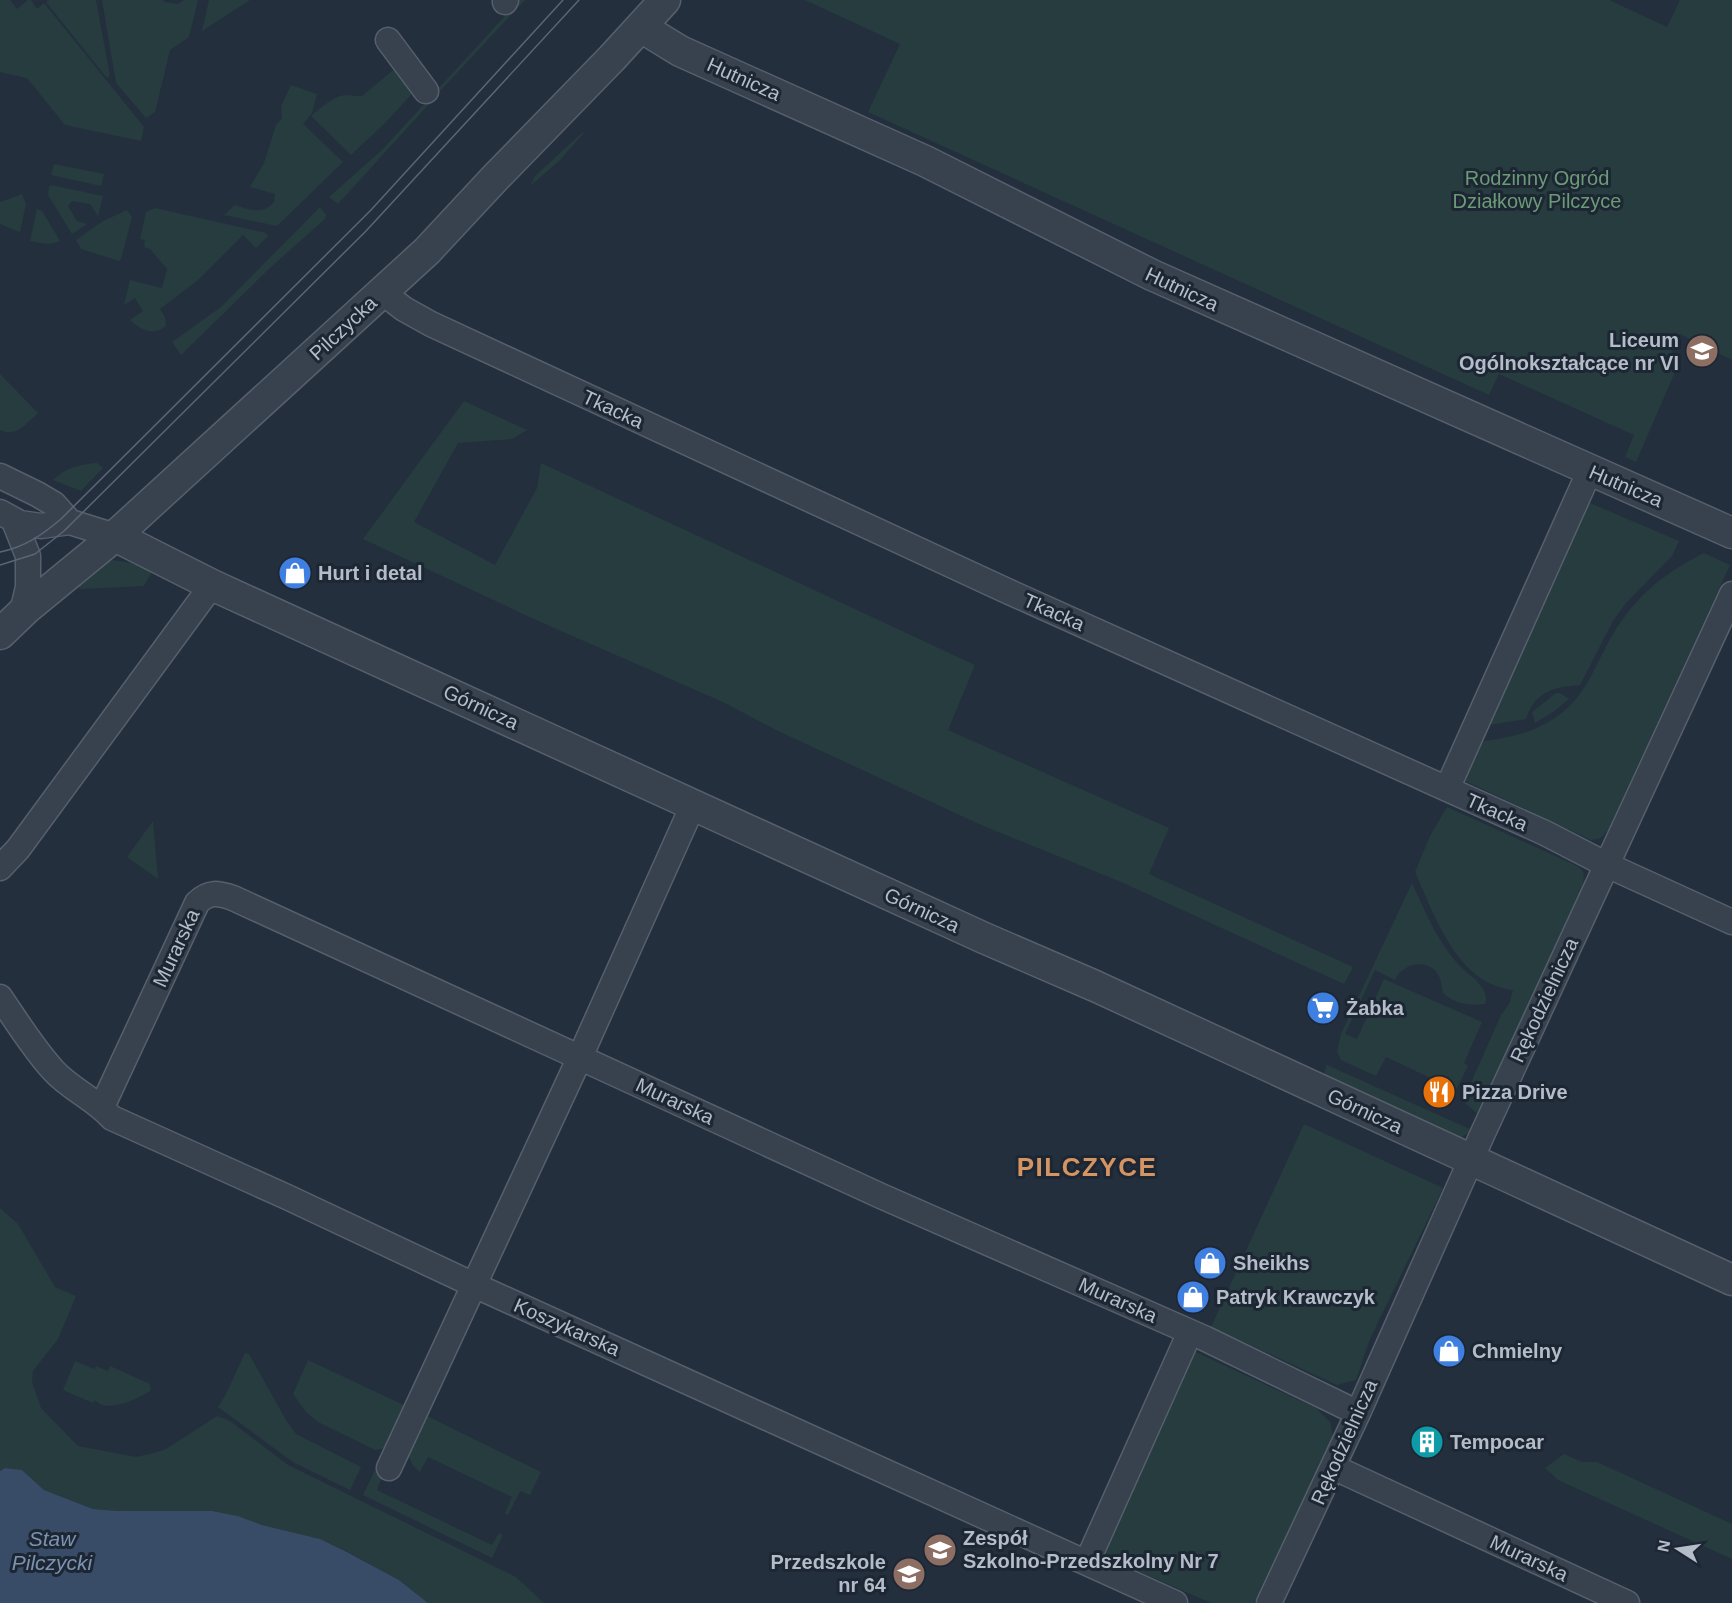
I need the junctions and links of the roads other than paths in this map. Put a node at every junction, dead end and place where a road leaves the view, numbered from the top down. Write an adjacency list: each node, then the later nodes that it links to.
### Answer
1 (665, 0): 2 (street, Pilczycka)
2 (641, 27): 5 (street, Pilczycka); 6 (street, Hutnicza)
3 (388, 40): 4 (street)
4 (426, 91)
5 (382, 292): 11 (street, Pilczycka); 16 (street, Tkacka)
6 (1590, 470): 10 (street, Hutnicza); 16 (street)
7 (0, 476): 9 (street)
8 (7, 516): 9 (street); 14 (street)
9 (70, 522): 11 (street)
10 (1732, 533)
11 (115, 536): 12 (street, Górnicza); 14 (street, Pilczycka)
12 (212, 585): 17 (street, Górnicza); 19 (street)
13 (1732, 594): 18 (street, Rękodzielnicza)
14 (22, 613): 15 (street, Pilczycka)
15 (0, 634)
16 (1447, 789): 18 (street, Tkacka)
17 (693, 805): 22 (street); 24 (street, Górnicza)
18 (1607, 865): 20 (street, Tkacka); 24 (street, Rękodzielnicza)
19 (0, 868)
20 (1732, 922)
21 (0, 998): 23 (street, Koszykarska)
22 (580, 1057): 23 (street, Murarska); 26 (street); 27 (street, Murarska)
23 (102, 1107): 26 (street, Koszykarska)
24 (1471, 1160): 25 (street, Górnicza); 28 (street, Rękodzielnicza)
25 (1732, 1280)
26 (474, 1285): 30 (street); 31 (street, Koszykarska)
27 (1190, 1332): 28 (street, Murarska); 31 (street)
28 (1358, 1413): 29 (street, Rękodzielnicza)
29 (1333, 1467): 33 (street, Rękodzielnicza); 34 (street, Murarska)
30 (389, 1468)
31 (1087, 1562): 32 (street, Koszykarska)
32 (1175, 1603)
33 (1269, 1603)
34 (1627, 1603)

